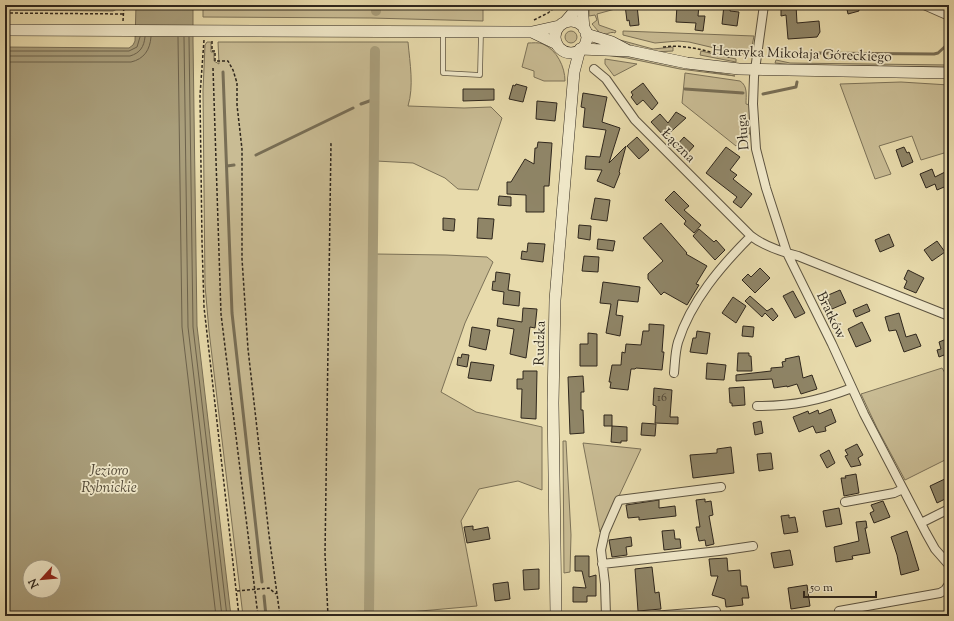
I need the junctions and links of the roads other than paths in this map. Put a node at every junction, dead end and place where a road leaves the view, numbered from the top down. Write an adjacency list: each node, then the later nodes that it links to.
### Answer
1 (576, 5): 7 (main road)
2 (582, 5): 12 (main road)
3 (764, 5): 17 (street, Długa)
4 (924, 5): 5 (street)
5 (937, 7): 6 (street)
6 (949, 16)
7 (562, 24): 8 (main road); 12 (main road); 13 (main road)
8 (533, 28): 11 (main road); 13 (main road)
9 (5, 30): 10 (main road)
10 (443, 31): 11 (main road); 11 (lane)
11 (481, 31)
12 (585, 31): 14 (main road); 15 (main road, Henryka Mikołaja Góreckiego)
13 (560, 47): 14 (main road); 18 (main road)
14 (580, 49): 15 (main road, Henryka Mikołaja Góreckiego); 18 (main road, Rudzka)
15 (630, 51): 17 (main road, Henryka Mikołaja Góreckiego)
16 (594, 69): 20 (street, Łączna)
17 (756, 70): 19 (main road, Henryka Mikołaja Góreckiego); 21 (street, Długa)
18 (574, 72): 37 (main road, Rudzka)
19 (949, 73)
20 (750, 236): 21 (street, Łączna); 23 (street)
21 (787, 253): 22 (street, Łączna); 24 (street, Bratków)
22 (949, 316)
23 (674, 373)
24 (852, 388): 25 (street); 27 (street, Bratków)
25 (757, 406)
26 (721, 487): 32 (street)
27 (903, 489): 28 (street); 30 (street, Bratków)
28 (846, 502)
29 (949, 509): 30 (street)
30 (921, 523): 33 (street, Bratków)
31 (753, 546): 32 (street)
32 (602, 564): 38 (street)
33 (949, 566)
34 (949, 584): 36 (street)
35 (716, 611): 39 (street)
36 (839, 611)
37 (556, 616)
38 (606, 616)
39 (652, 616)

